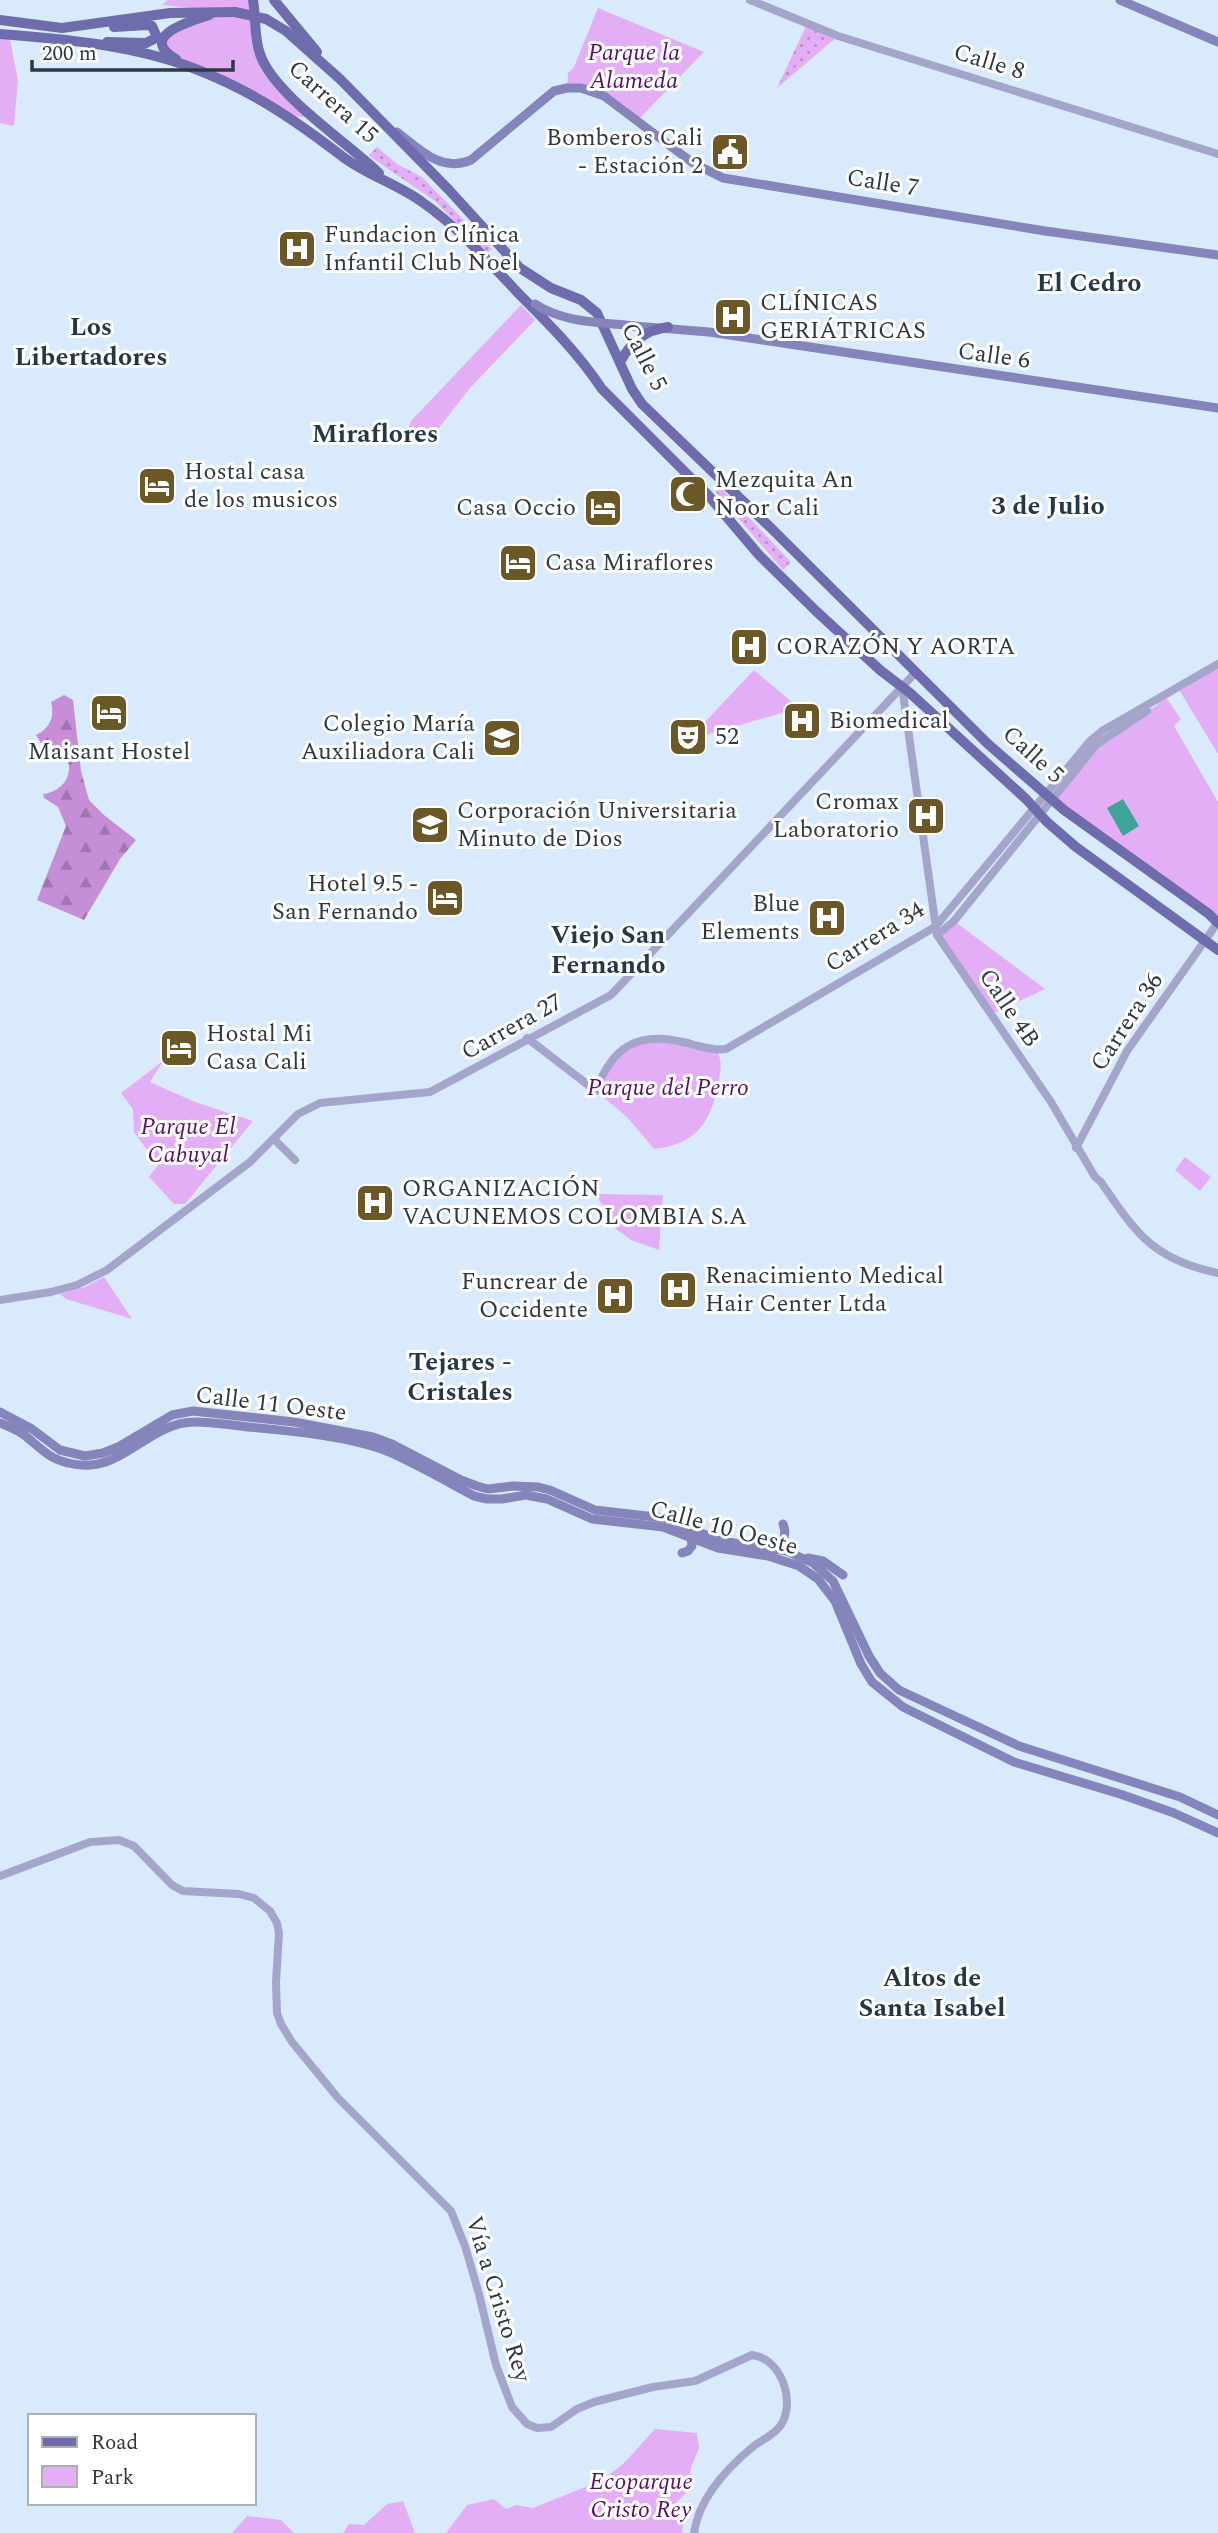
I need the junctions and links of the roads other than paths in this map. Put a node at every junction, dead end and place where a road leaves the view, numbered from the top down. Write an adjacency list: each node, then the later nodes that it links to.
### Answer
1 (253, 0): 15 (main road, Carrera 15)
2 (274, 0): 12 (main road, Carrera 15)
3 (750, 0): 14 (street, Calle 8)
4 (1120, 0): 10 (main road)
5 (220, 12): 7 (main road, Calle 5); 11 (main road); 12 (main road, Calle 5, bridge)
6 (0, 20): 7 (main road, Calle 5)
7 (62, 28): 9 (main road)
8 (0, 34): 9 (main road, Calle 5)
9 (61, 40): 11 (main road, Calle 5)
10 (1218, 41)
11 (197, 69): 15 (main road, Calle 5)
12 (340, 79): 13 (main road, Calle 5)
13 (372, 111): 16 (main road, Calle 7); 19 (main road, Calle 5)
14 (1218, 153)
15 (392, 186): 17 (main road, Calle 5)
16 (1218, 255)
17 (534, 306): 18 (main road, Calle 6, bridge); 23 (main road, Calle 5)
18 (668, 327): 19 (main road); 20 (main road, Calle 6)
19 (620, 362): 22 (main road, Calle 5)
20 (1218, 408)
21 (1218, 664): 24 (street, Carrera 34)
22 (916, 672): 23 (street, Carrera 27); 24 (main road, Calle 5)
23 (902, 686): 25 (main road, Calle 5); 27 (street, Calle 4B); 30 (street, Carrera 27)
24 (1049, 798): 25 (street, Carrera 34); 26 (main road, Calle 5)
25 (1037, 812): 27 (street, Carrera 34); 28 (main road, Calle 5)
26 (1218, 922): 28 (street, Carrera 36)
27 (936, 931): 30 (street, Carrera 34); 32 (street, Calle 4B)
28 (1205, 941): 29 (main road, Calle 5); 32 (street, Carrera 36)
29 (1218, 950)
30 (527, 1038): 31 (street, Carrera 27)
31 (274, 1139): 33 (street); 35 (street, Carrera 27)
32 (1076, 1148): 34 (street, Calle 4B)
33 (295, 1160)
34 (1218, 1273)
35 (0, 1300)
36 (0, 1412): 38 (main road, Calle 11 Oeste)
37 (0, 1423): 38 (main road, Calle 11 Oeste)
38 (390, 1448): 40 (main road, Calle 10 Oeste); 41 (main road, Calle 10 Oeste)
39 (783, 1524): 41 (main road)
40 (691, 1536): 42 (main road); 45 (main road, Calle 10 Oeste)
41 (770, 1548): 43 (main road, Calle 10 Oeste)
42 (682, 1553)
43 (802, 1557): 44 (main road); 46 (main road, Calle 10 Oeste)
44 (843, 1576)
45 (959, 1736): 46 (main road); 48 (main road, Calle 10 Oeste)
46 (995, 1736): 47 (main road, Calle 10 Oeste)
47 (1052, 1757): 48 (main road); 49 (main road, Calle 10 Oeste)
48 (1014, 1762): 51 (main road, Calle 10 Oeste)
49 (1207, 1810): 50 (main road, Calle 10 Oeste); 51 (main road)
50 (1218, 1815)
51 (1201, 1825): 52 (main road, Calle 10 Oeste)
52 (1218, 1833)
53 (0, 1876): 54 (street, Vía a Cristo Rey)
54 (694, 2533)

